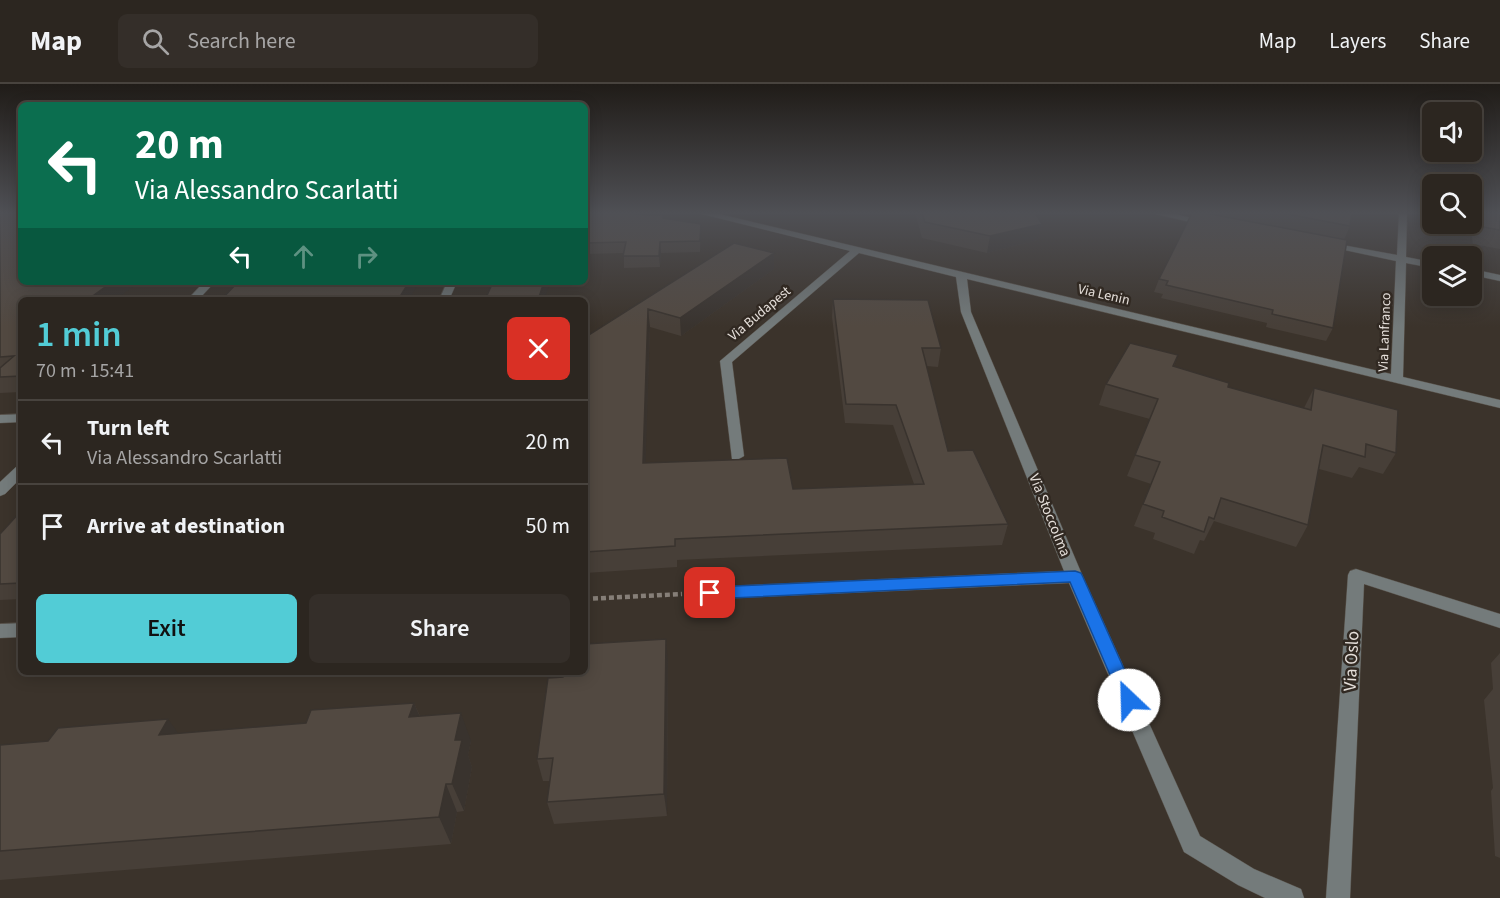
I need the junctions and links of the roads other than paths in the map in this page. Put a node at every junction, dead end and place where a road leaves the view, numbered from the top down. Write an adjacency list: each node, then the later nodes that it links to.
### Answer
1 (856, 251): 16 (street, Via Budapest)
2 (861, 251): 8 (street, Via Lenin)
3 (1357, 251): 5 (street)
4 (1401, 251): 5 (street, Via Lanfranco)
5 (1401, 259): 6 (street); 12 (street, Via Lanfranco)
6 (1422, 263)
7 (1482, 274): 9 (street)
8 (961, 275): 12 (street, Via Lenin); 19 (street, Via Stoccolma)
9 (1500, 278)
10 (207, 285): 11 (street)
11 (195, 297)
12 (1397, 379): 13 (street, Via Lenin)
13 (1500, 404)
14 (18, 418): 15 (street)
15 (0, 419)
16 (737, 456)
17 (18, 473): 18 (street)
18 (0, 491)
19 (1075, 577): 20 (street); 24 (street, Via Stoccolma)
20 (710, 593)
21 (1500, 621): 25 (street, Via Oslo)
22 (18, 630): 23 (street)
23 (0, 631)
24 (1292, 898)
25 (1338, 898)

